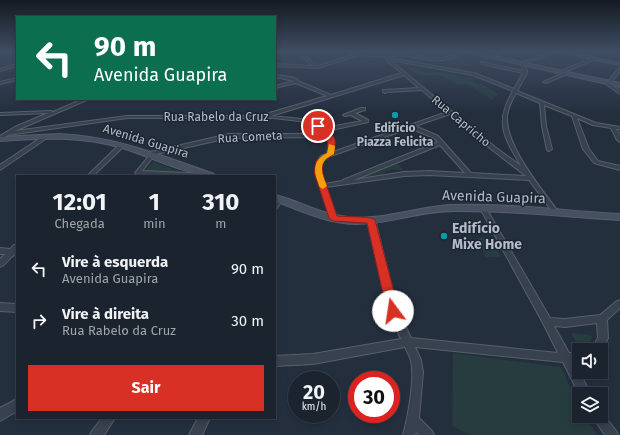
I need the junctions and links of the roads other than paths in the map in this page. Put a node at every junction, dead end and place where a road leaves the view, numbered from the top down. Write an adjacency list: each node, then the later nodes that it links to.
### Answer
1 (400, 71): 9 (street, Rua Capricho)
2 (464, 71): 23 (street)
3 (522, 71): 7 (street)
4 (551, 71): 8 (main road)
5 (562, 71): 8 (street)
6 (618, 71): 12 (street)
7 (525, 72): 23 (street)
8 (558, 73): 10 (main road)
9 (403, 74): 21 (street, Rua Capricho); 25 (street)
10 (565, 74): 16 (street); 18 (main road)
11 (276, 76): 15 (street)
12 (613, 76): 13 (street); 18 (street)
13 (620, 77)
14 (16, 79): 17 (street)
15 (296, 82): 20 (street); 25 (street)
16 (545, 82)
17 (0, 83)
18 (608, 84): 19 (main road); 24 (street)
19 (620, 85)
20 (276, 87)
21 (422, 89): 22 (street); 30 (street, Rua Capricho)
22 (385, 92)
23 (516, 92): 27 (street); 51 (street)
24 (620, 93)
25 (332, 96): 34 (street)
26 (85, 100): 29 (street)
27 (542, 102): 35 (street); 47 (street)
28 (363, 109): 31 (street)
29 (57, 112): 32 (street); 40 (street)
30 (451, 112): 36 (street); 50 (street, Rua Capricho)
31 (351, 113): 33 (street); 39 (street)
32 (0, 114)
33 (345, 115)
34 (263, 116): 39 (street, Rua Rabelo da Cruz); 40 (street, Rua Rabelo da Cruz)
35 (574, 116): 37 (street); 52 (street)
36 (410, 126): 45 (street); 48 (street)
37 (613, 127): 38 (street); 44 (street)
38 (620, 128)
39 (324, 130): 41 (street, Rua Rabelo da Cruz)
40 (16, 133): 42 (main road, Avenida Guapira); 43 (main road, Avenida Guapira); 43 (street, Rua Rabelo da Cruz)
41 (330, 135): 48 (street); 49 (street, Rua Cometa)
42 (45, 137): 46 (main road, Avenida Guapira); 53 (street)
43 (0, 138)
44 (620, 140)
45 (441, 143): 56 (street); 61 (street)
46 (121, 146): 49 (main road, Avenida Guapira); 57 (street)
47 (549, 149)
48 (330, 154): 62 (street)
49 (149, 155): 58 (street); 59 (main road, Avenida Guapira)
50 (508, 160): 51 (street); 60 (street, Rua Capricho)
51 (520, 160): 60 (street)
52 (596, 162): 54 (street); 55 (street)
53 (0, 168)
54 (620, 168)
55 (601, 169)
56 (469, 174): 60 (street); 61 (street)
57 (91, 175)
58 (186, 175)
59 (207, 175)
60 (530, 176): 65 (street, Rua Capricho)
61 (343, 184): 62 (street)
62 (323, 186): 67 (street)
63 (276, 200): 67 (main road, Avenida Guapira)
64 (483, 208): 65 (main road, Avenida Guapira); 68 (main road, Avenida Guapira); 76 (street)
65 (556, 213): 66 (main road, Avenida Guapira)
66 (620, 217)
67 (333, 218): 68 (main road, Avenida Guapira)
68 (371, 220): 77 (street)
69 (16, 250): 70 (street); 71 (street)
70 (0, 251)
71 (0, 264)
72 (620, 303): 75 (street)
73 (0, 307): 74 (street)
74 (16, 308)
75 (602, 319): 76 (street); 78 (street)
76 (548, 321): 79 (street)
77 (409, 342): 79 (street); 81 (street); 87 (street)
78 (600, 343)
79 (566, 358): 80 (street); 82 (street)
80 (572, 358)
81 (276, 361)
82 (581, 387)
83 (16, 406): 84 (street)
84 (0, 415)
85 (108, 419): 89 (street)
86 (203, 419): 90 (street)
87 (413, 420): 91 (street); 92 (street)
88 (603, 423): 93 (street)
89 (96, 435)
90 (195, 435)
91 (409, 435)
92 (428, 435)
93 (612, 435)

